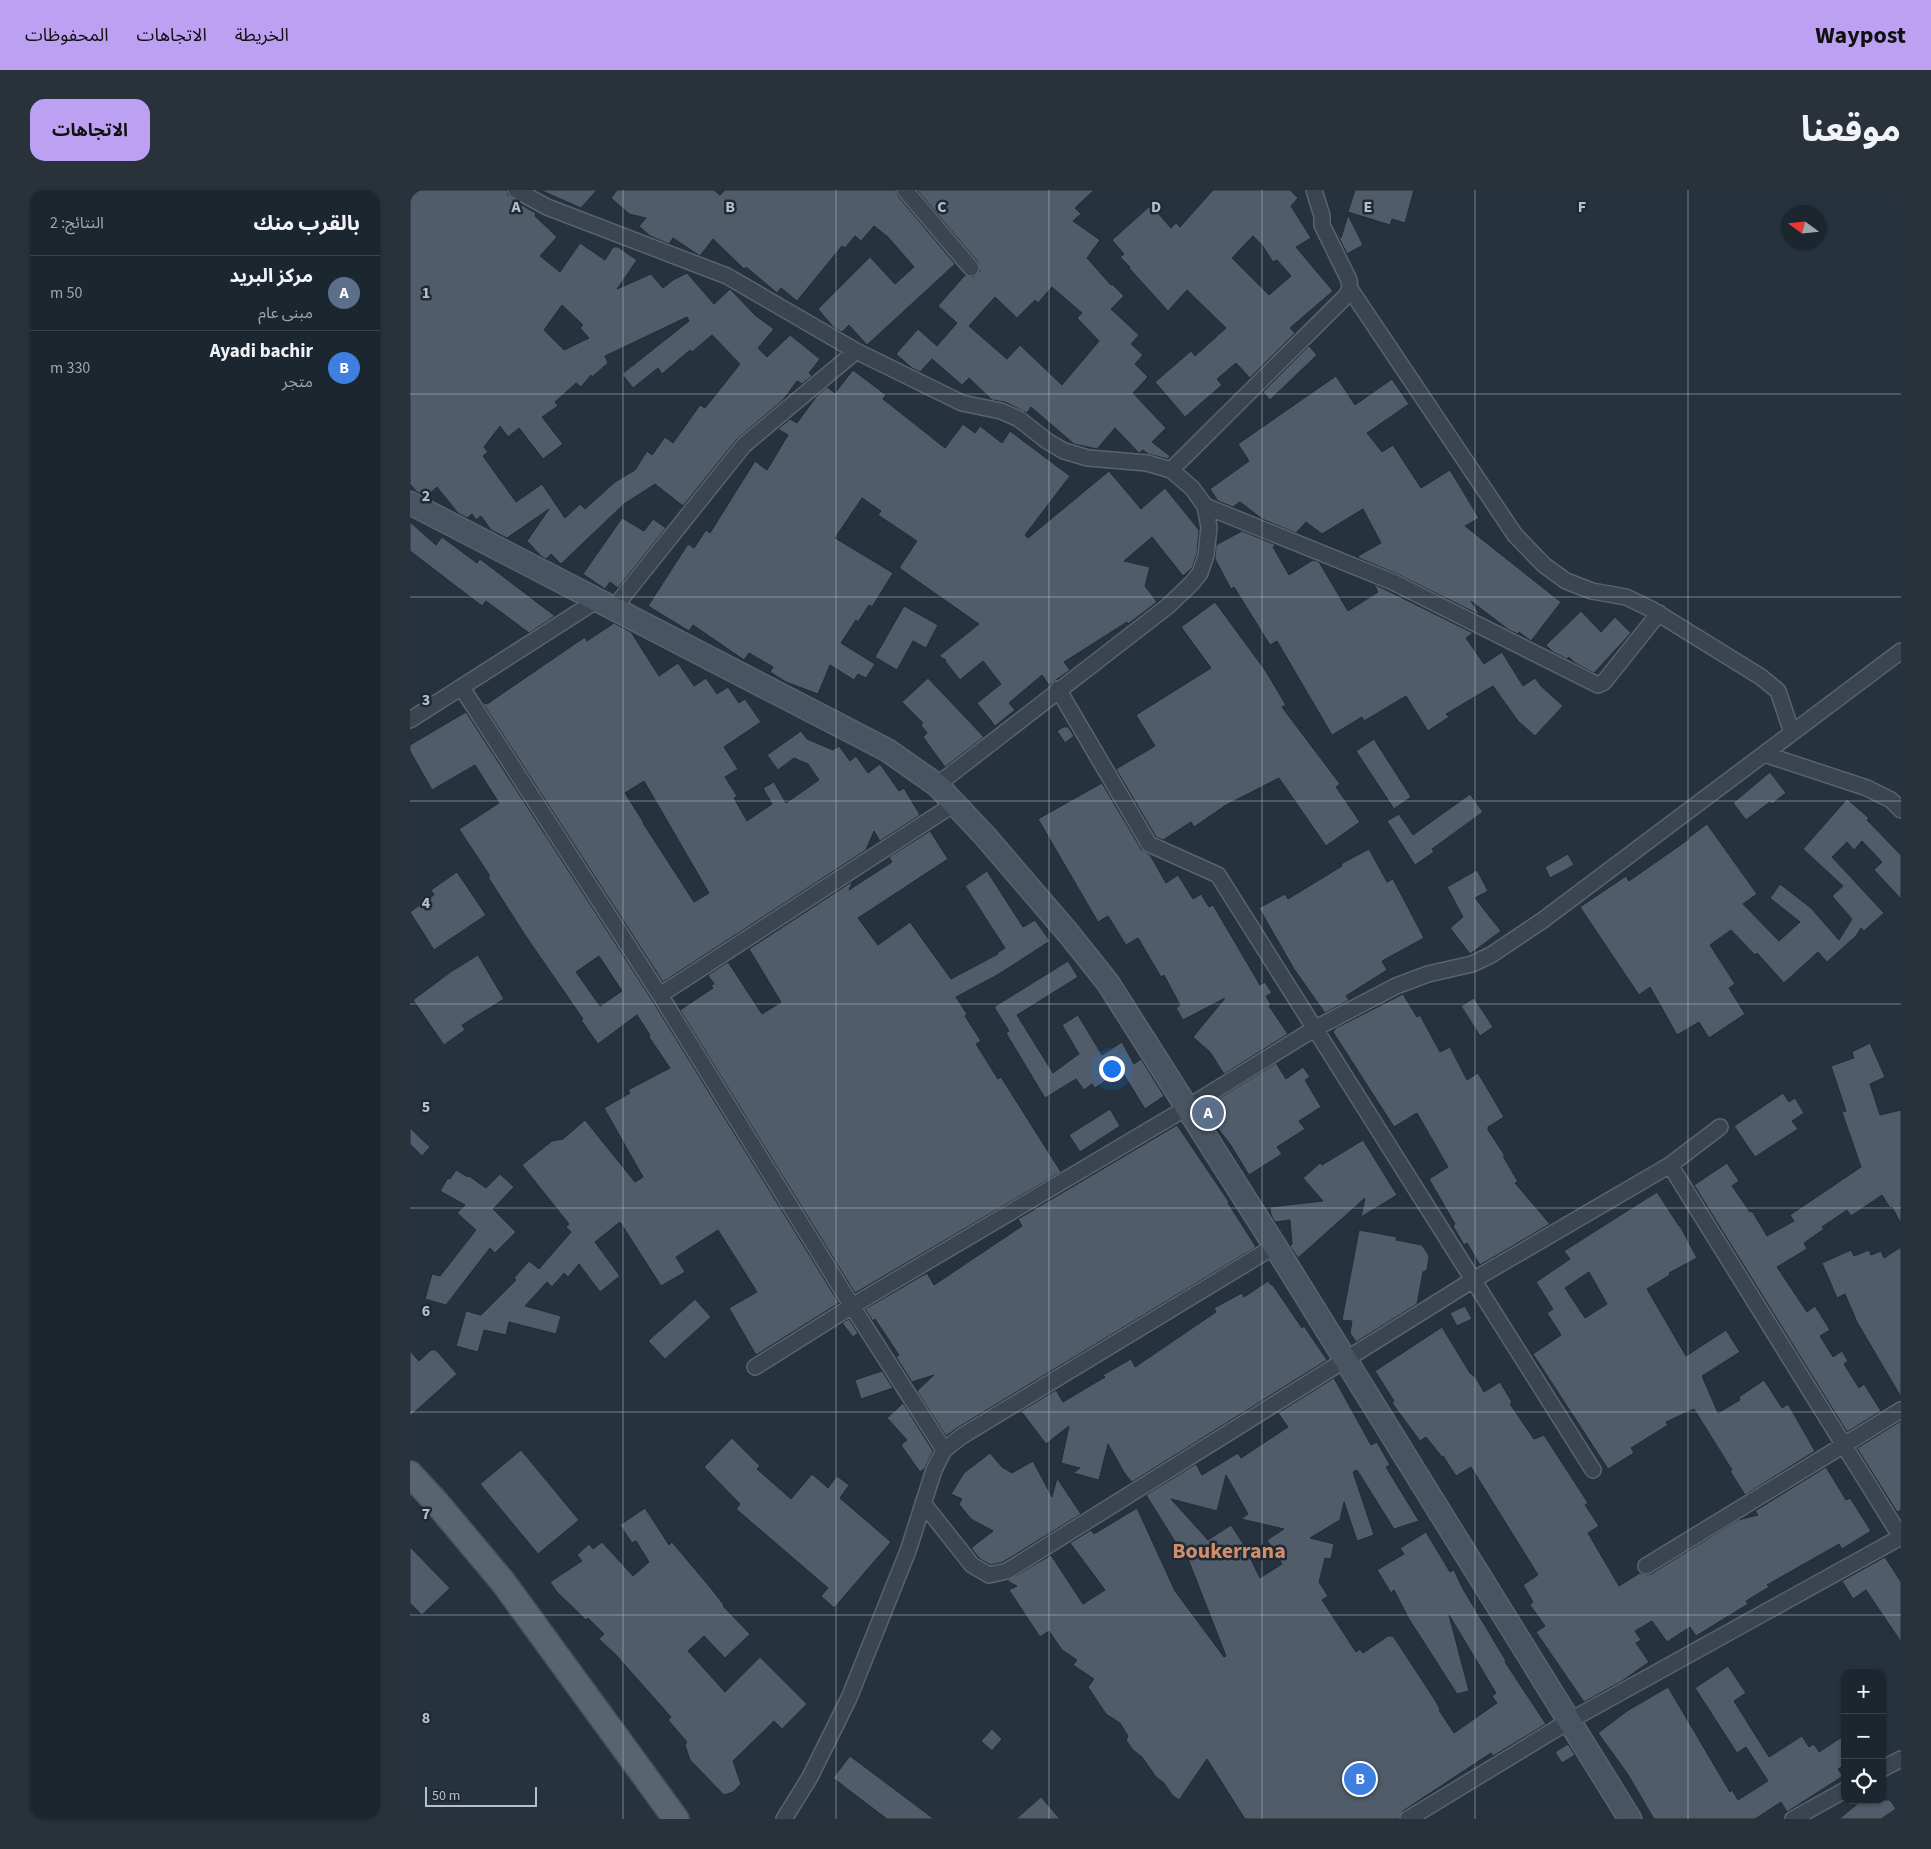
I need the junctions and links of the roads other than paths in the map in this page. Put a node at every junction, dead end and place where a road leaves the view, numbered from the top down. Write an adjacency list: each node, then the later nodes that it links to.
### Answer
1 (516, 190): 6 (street)
2 (904, 190): 4 (street)
3 (1314, 190): 5 (street)
4 (971, 268)
5 (1350, 289): 7 (street); 11 (street)
6 (856, 351): 7 (street); 10 (street)
7 (1171, 470): 9 (street)
8 (410, 503): 10 (street)
9 (1204, 506): 11 (street); 14 (street)
10 (604, 605): 13 (street); 18 (street)
11 (1659, 613): 16 (street)
12 (1901, 651): 16 (street)
13 (462, 688): 15 (street); 21 (street)
14 (1058, 689): 18 (street); 22 (street)
15 (410, 720)
16 (1792, 733): 17 (street)
17 (1764, 754): 20 (street); 22 (street)
18 (937, 785): 19 (street)
19 (954, 804): 21 (street); 23 (street)
20 (1901, 810)
21 (660, 994): 28 (street)
22 (1314, 1028): 23 (street); 27 (street)
23 (1188, 1107): 26 (street); 28 (street)
24 (1720, 1127): 25 (street)
25 (1670, 1165): 27 (street); 32 (street)
26 (1276, 1246): 29 (street); 33 (street)
27 (1473, 1280): 29 (street); 34 (street)
28 (852, 1306): 30 (street); 33 (street)
29 (1346, 1359): 36 (street); 39 (street)
30 (755, 1367)
31 (1901, 1410): 32 (street)
32 (1843, 1444): 37 (street); 38 (street)
33 (944, 1450): 36 (street)
34 (1593, 1470)
35 (410, 1474): 43 (main road)
36 (923, 1503): 44 (street)
37 (1901, 1537): 39 (street)
38 (1646, 1566)
39 (1568, 1721): 45 (street); 46 (street)
40 (1901, 1759): 41 (street)
41 (1886, 1767)
42 (1841, 1792): 47 (street)
43 (676, 1819)
44 (784, 1819)
45 (1408, 1819)
46 (1630, 1819)
47 (1793, 1819)

